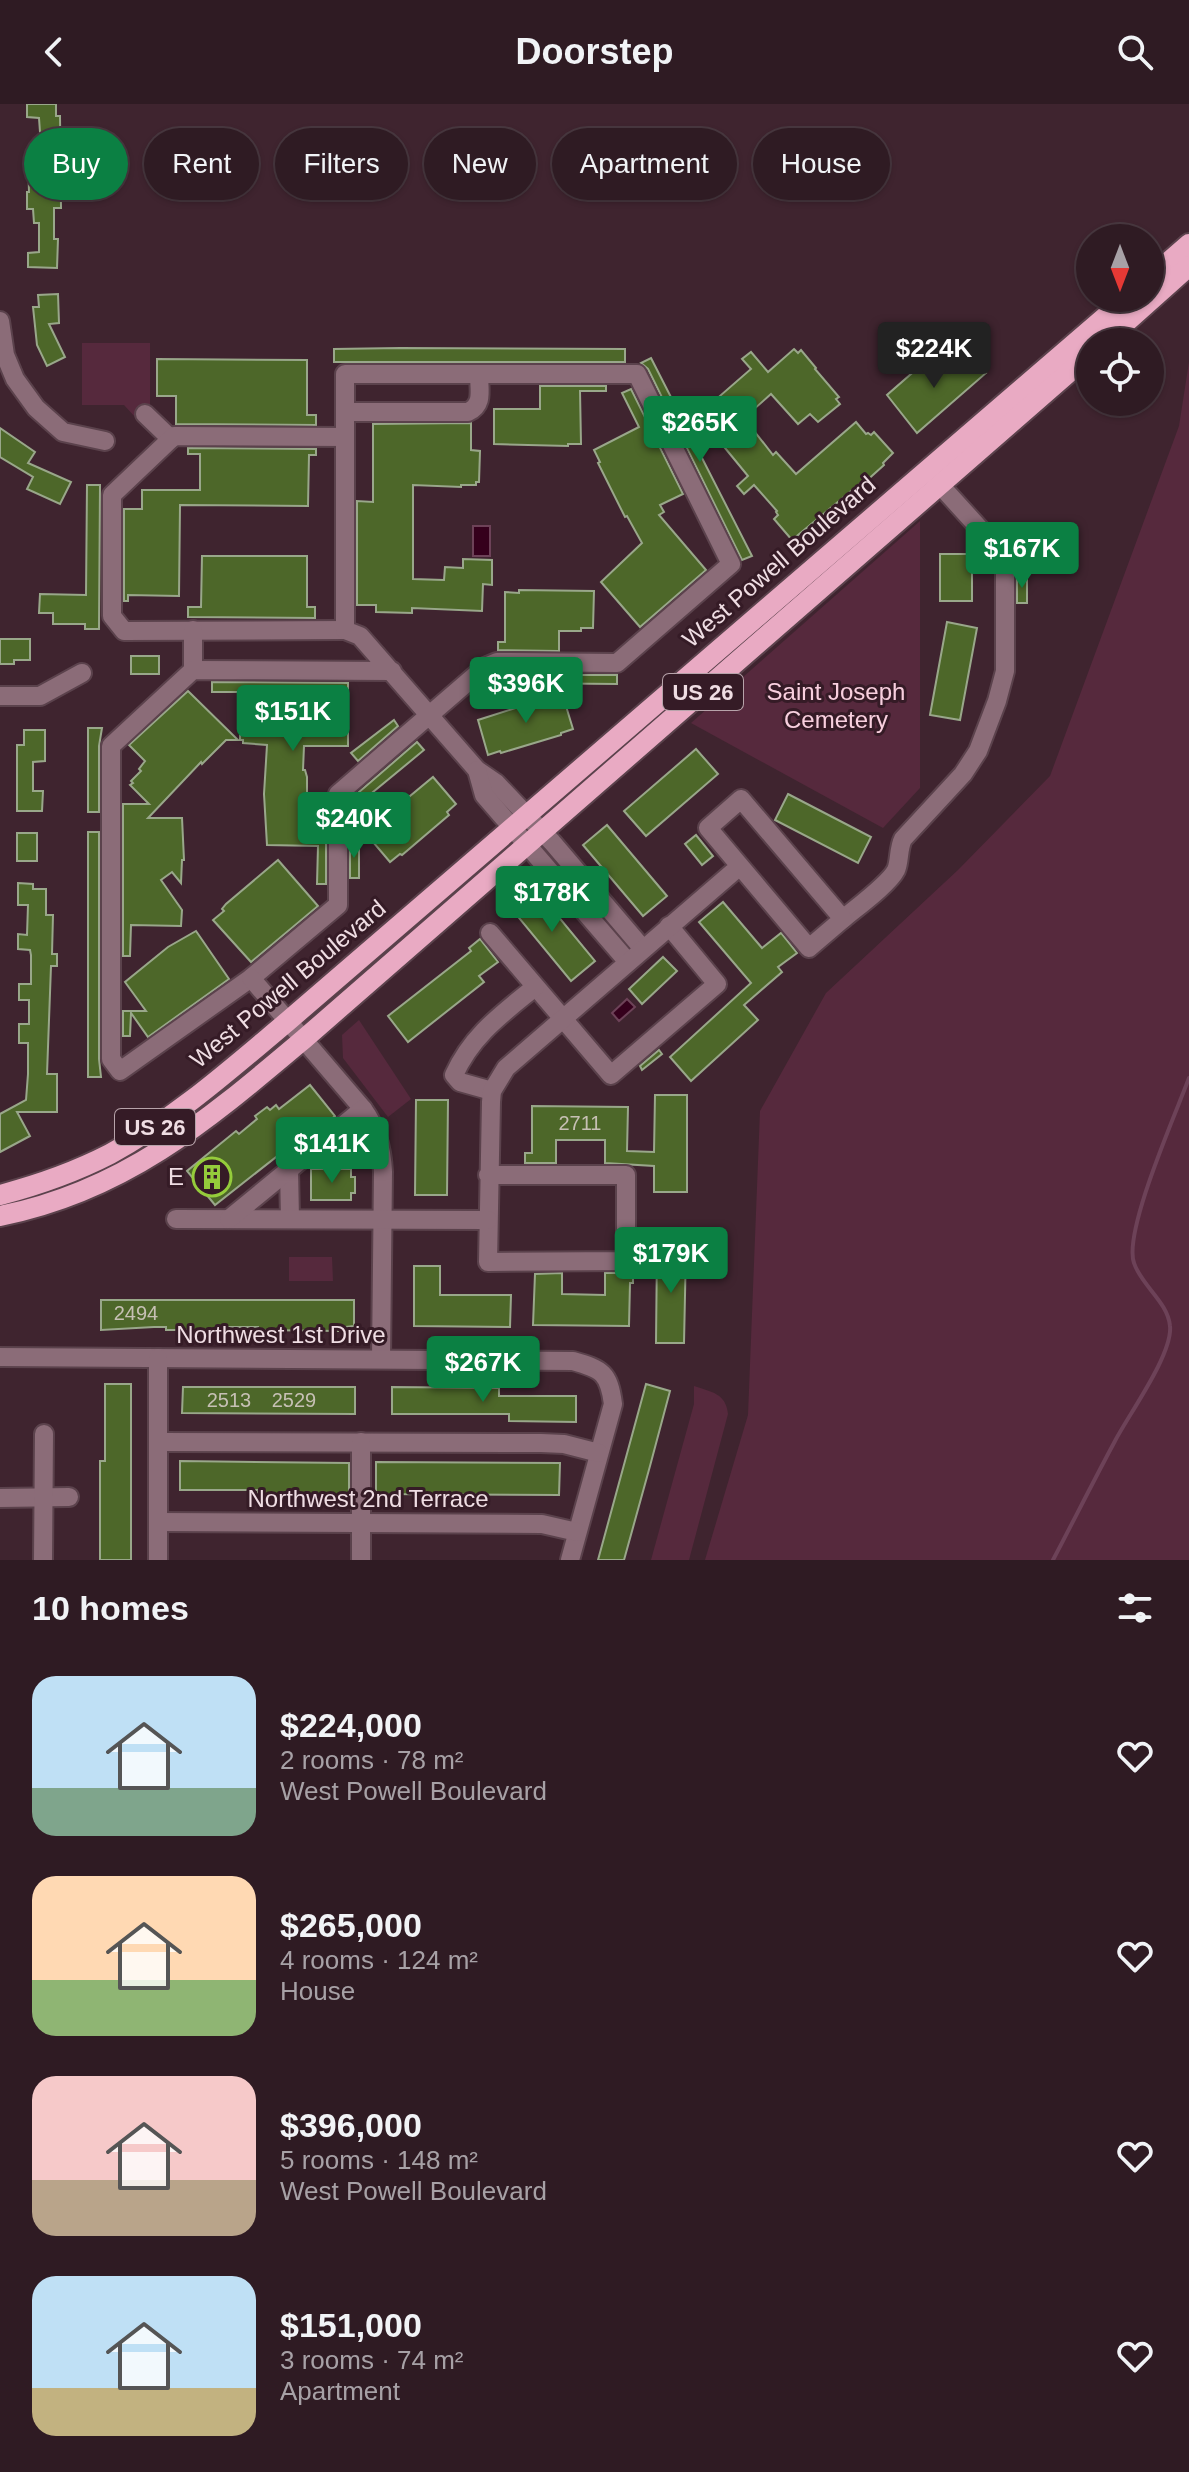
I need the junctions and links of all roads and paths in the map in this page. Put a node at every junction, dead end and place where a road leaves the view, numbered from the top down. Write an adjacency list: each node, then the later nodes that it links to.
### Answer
1 (1189, 244): 2 (main road)
2 (1164, 266)
3 (1189, 266): 6 (main road)
4 (1112, 312): 15 (main road, West Powell Boulevard / US 26)
5 (0, 321): 9 (street)
6 (1120, 328)
7 (1076, 365): 15 (main road, West Powell Boulevard / US 26)
8 (479, 374): 10 (street); 10 (street); 22 (street)
9 (7, 384): 14 (street)
10 (345, 412): 12 (street)
11 (145, 414): 13 (street)
12 (345, 437): 13 (street); 17 (street)
13 (171, 439): 16 (street)
14 (105, 441)
15 (934, 478): 23 (main road, West Powell Boulevard / US 26); 24 (main road, West Powell Boulevard / US 26); 26 (street)
16 (193, 630): 17 (street); 18 (street)
17 (345, 630): 19 (street)
18 (193, 670): 19 (street); 31 (street)
19 (392, 671): 22 (street)
20 (82, 673): 21 (street)
21 (0, 696)
22 (430, 715): 23 (street); 31 (street)
23 (518, 822): 24 (street); 34 (main road, West Powell Boulevard / US 26)
24 (535, 839): 29 (street); 30 (street); 35 (main road, West Powell Boulevard / US 26)
25 (740, 866): 26 (street); 26 (street); 27 (street)
26 (843, 919)
27 (669, 926): 29 (street); 33 (street)
28 (490, 933): 32 (street)
29 (643, 949): 30 (street)
30 (628, 962): 33 (street)
31 (251, 978): 34 (street)
32 (535, 987): 33 (street); 36 (street)
33 (563, 1020): 36 (street)
34 (288, 1021): 35 (street); 40 (main road, West Powell Boulevard / US 26)
35 (304, 1039): 37 (street); 41 (main road, West Powell Boulevard / US 26)
36 (492, 1091): 39 (street)
37 (363, 1109): 38 (street); 45 (street)
38 (289, 1169): 43 (street); 44 (street)
39 (488, 1175): 46 (street); 46 (street)
40 (0, 1195)
41 (0, 1216)
42 (176, 1219): 43 (street)
43 (229, 1219): 44 (street)
44 (290, 1219): 45 (street)
45 (383, 1219): 46 (street); 49 (street)
46 (488, 1220)
47 (0, 1357): 48 (street, Northwest 1st Drive)
48 (158, 1358): 49 (street, Northwest 1st Drive); 51 (street)
49 (381, 1359): 53 (street, Northwest 1st Drive)
50 (44, 1434): 54 (street)
51 (159, 1442): 52 (street); 57 (street)
52 (361, 1442): 53 (street); 58 (street)
53 (599, 1453): 59 (street)
54 (44, 1497): 55 (street); 56 (street); 60 (street)
55 (69, 1497)
56 (0, 1498)
57 (158, 1522): 58 (street, Northwest 2nd Terrace); 61 (street)
58 (361, 1523): 59 (street, Northwest 2nd Terrace); 62 (street)
59 (577, 1532): 63 (street)
60 (43, 1560)
61 (158, 1560)
62 (361, 1560)
63 (570, 1560)

